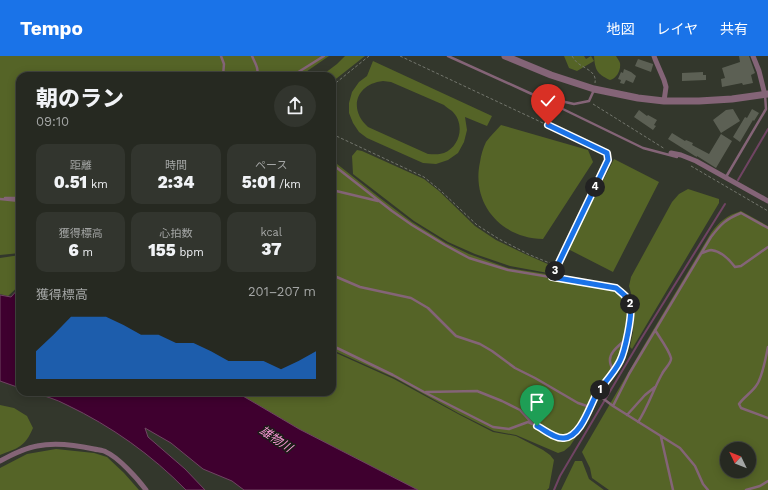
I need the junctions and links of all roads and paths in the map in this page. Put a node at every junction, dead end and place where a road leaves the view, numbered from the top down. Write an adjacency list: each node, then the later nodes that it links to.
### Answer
1 (221, 56): 11 (lane)
2 (252, 56): 12 (lane)
3 (324, 56): 13 (lane)
4 (369, 56): 14 (path)
5 (400, 56): 33 (path)
6 (448, 56): 17 (lane)
7 (505, 56): 15 (street)
8 (572, 56): 15 (path)
9 (654, 56): 18 (street)
10 (753, 56): 16 (street)
11 (223, 72)
12 (258, 72)
13 (298, 72)
14 (336, 83)
15 (594, 89): 17 (lane); 18 (street)
16 (766, 94): 18 (street); 23 (lane)
17 (534, 95): 21 (lane)
18 (664, 101)
19 (336, 136): 33 (path)
20 (672, 153): 23 (street)
21 (677, 157)
22 (336, 167): 28 (lane)
23 (726, 177): 29 (street)
24 (336, 191): 28 (lane)
25 (1, 198): 26 (lane); 27 (lane)
26 (16, 198)
27 (16, 200)
28 (380, 201): 35 (lane)
29 (768, 201)
30 (768, 228): 32 (lane)
31 (768, 247): 32 (lane)
32 (702, 253): 36 (lane)
33 (557, 266): 35 (path)
34 (336, 277): 45 (lane)
35 (552, 277): 37 (lane)
36 (655, 330): 41 (lane); 44 (lane)
37 (627, 339): 40 (lane); 40 (lane)
38 (768, 347): 47 (lane)
39 (336, 348): 42 (lane)
40 (613, 372): 43 (lane)
41 (656, 386): 46 (lane); 48 (lane)
42 (424, 392): 49 (lane); 49 (lane)
43 (597, 395): 44 (lane); 45 (lane)
44 (613, 406): 46 (lane)
45 (590, 407): 49 (lane)
46 (627, 415): 48 (lane)
47 (768, 418)
48 (638, 422): 50 (lane)
49 (533, 424)
50 (661, 437): 53 (lane); 55 (lane)
51 (0, 461): 54 (street)
52 (768, 482): 58 (lane)
53 (702, 484): 56 (lane); 57 (lane)
54 (146, 490)
55 (673, 490)
56 (704, 490)
57 (708, 490)
58 (746, 490)

